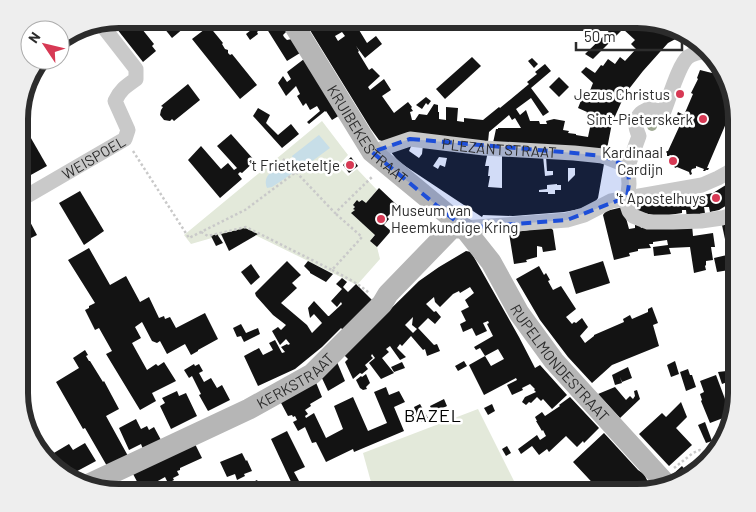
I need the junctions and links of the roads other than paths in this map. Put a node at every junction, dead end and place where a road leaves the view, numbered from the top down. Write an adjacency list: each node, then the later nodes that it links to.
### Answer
1 (104, 28): 7 (street, WEISPOEL)
2 (296, 28): 4 (main road, KRUIBEKESTRAAT)
3 (700, 53): 5 (street)
4 (379, 157): 5 (street, PLEZANTSTRAAT); 10 (main road, KRUIBEKESTRAAT)
5 (628, 166): 8 (street)
6 (728, 172): 8 (street)
7 (28, 195)
8 (627, 197): 9 (street); 10 (street)
9 (728, 216)
10 (464, 228): 11 (main road, KERKSTRAAT); 12 (main road, RUPELMONDESTRAAT)
11 (95, 481)
12 (663, 481)

